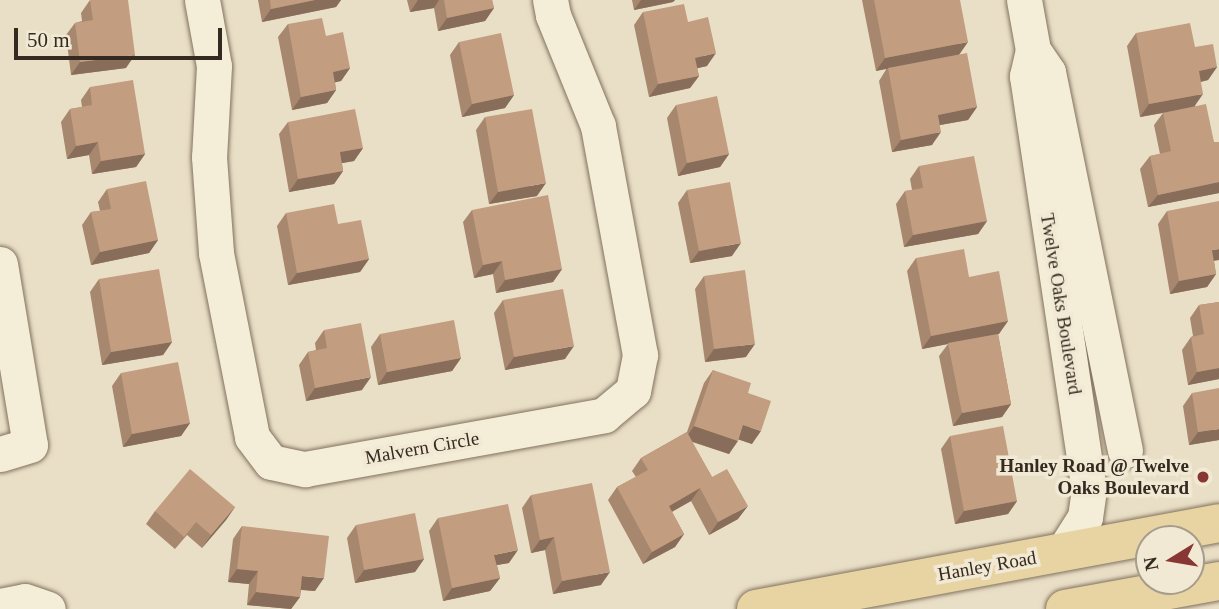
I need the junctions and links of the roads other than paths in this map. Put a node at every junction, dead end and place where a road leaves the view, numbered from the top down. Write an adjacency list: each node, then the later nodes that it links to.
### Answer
1 (202, 0): 2 (street, Malvern Circle)
2 (550, 0)
3 (1024, 0): 4 (street, Twelve Oaks Boulevard)
4 (1033, 50): 6 (street, Twelve Oaks Boulevard); 7 (street, Twelve Oaks Boulevard)
5 (0, 264): 9 (street)
6 (1112, 382): 7 (street); 8 (street, Twelve Oaks Boulevard)
7 (1074, 389): 11 (street, Twelve Oaks Boulevard)
8 (1125, 450)
9 (0, 454)
10 (1219, 523): 11 (main road, Hanley Road)
11 (1063, 552): 16 (main road, Hanley Road)
12 (1135, 576): 14 (main road)
13 (0, 606): 15 (street)
14 (1082, 606)
15 (48, 609)
16 (756, 609)

